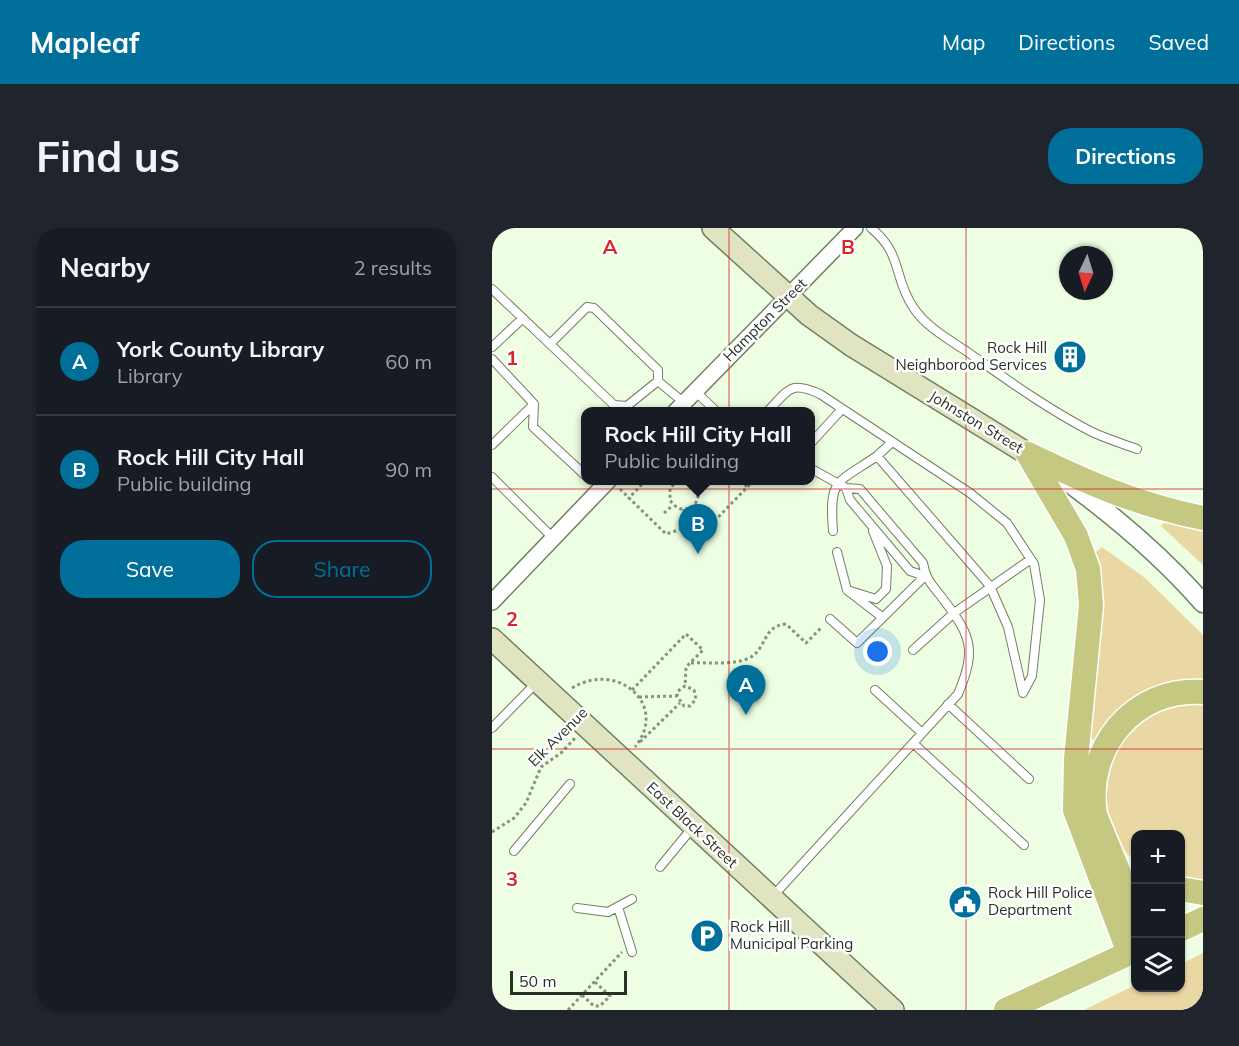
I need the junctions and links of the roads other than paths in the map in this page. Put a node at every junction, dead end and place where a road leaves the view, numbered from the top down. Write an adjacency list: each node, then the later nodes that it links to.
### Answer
1 (855, 228): 5 (street, Hampton Street)
2 (871, 228): 20 (lane)
3 (721, 230): 5 (main road, Johnston Street)
4 (492, 289): 6 (lane)
5 (788, 297): 11 (street, Hampton Street); 21 (main road, Johnston Street)
6 (523, 318): 7 (lane); 8 (lane)
7 (551, 343): 10 (lane); 10 (lane)
8 (492, 347)
9 (492, 359): 12 (lane)
10 (658, 381): 13 (lane)
11 (694, 391): 13 (street, Hampton Street); 14 (lane)
12 (534, 404): 19 (lane); 24 (lane)
13 (679, 407)
14 (712, 407)
15 (771, 407): 16 (lane)
16 (842, 409): 17 (lane); 18 (lane)
17 (815, 439)
18 (892, 442): 22 (lane); 34 (lane)
19 (492, 445)
20 (1137, 449)
21 (1028, 454): 29 (main road); 39 (street, Johnston Street); 70 (main road)
22 (877, 456): 26 (lane); 36 (lane)
23 (815, 471): 26 (lane)
24 (581, 472)
25 (494, 479): 32 (lane)
26 (837, 483): 28 (lane); 31 (lane)
27 (599, 485): 32 (street)
28 (846, 488): 30 (lane); 35 (lane)
29 (1203, 518)
30 (872, 527): 35 (lane); 37 (lane)
31 (833, 531)
32 (553, 538): 38 (street)
33 (837, 552): 37 (lane)
34 (1031, 559): 36 (lane); 36 (lane)
35 (925, 576): 40 (lane); 41 (lane)
36 (990, 586): 40 (lane)
37 (847, 590): 41 (lane)
38 (492, 602)
39 (1203, 603)
40 (954, 613): 44 (lane); 48 (lane)
41 (882, 617): 42 (lane)
42 (830, 619)
43 (492, 639): 45 (main road, East Black Street)
44 (913, 650)
45 (538, 681): 49 (lane); 54 (main road, East Black Street)
46 (875, 690): 50 (lane)
47 (1203, 692): 55 (main road)
48 (948, 704): 50 (lane); 52 (lane)
49 (492, 728)
50 (922, 733): 51 (lane)
51 (913, 743): 56 (lane); 63 (lane)
52 (1029, 779)
53 (570, 784): 57 (lane)
54 (693, 827): 58 (lane); 63 (main road, East Black Street)
55 (1101, 831): 59 (main road); 64 (main road)
56 (1024, 846)
57 (514, 851)
58 (660, 867)
59 (1131, 867)
60 (1185, 890): 61 (main road)
61 (1203, 893)
62 (632, 899): 65 (lane)
63 (770, 899): 72 (main road, East Black Street)
64 (1131, 902)
65 (618, 907): 66 (lane); 69 (lane)
66 (577, 908)
67 (1203, 919): 68 (main road)
68 (1185, 928)
69 (631, 948)
70 (1131, 949)
71 (1131, 952): 73 (main road)
72 (893, 1010)
73 (1006, 1010)

